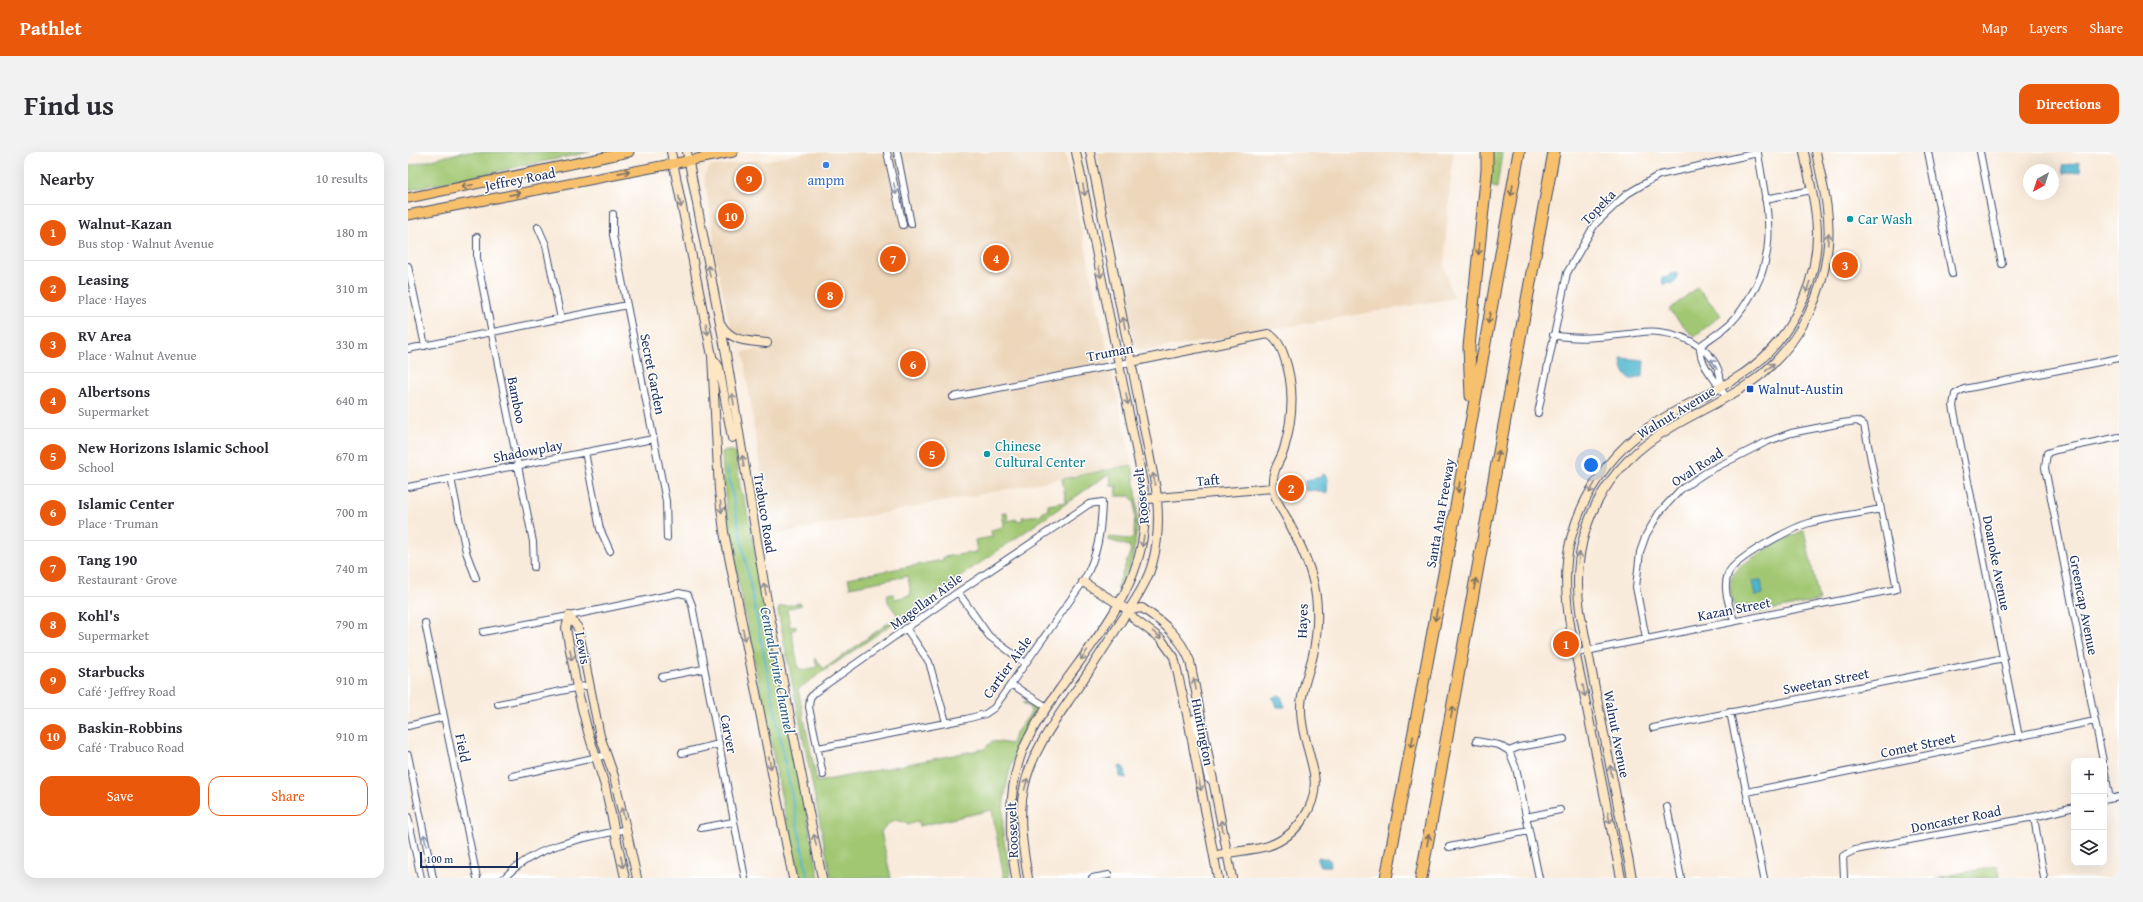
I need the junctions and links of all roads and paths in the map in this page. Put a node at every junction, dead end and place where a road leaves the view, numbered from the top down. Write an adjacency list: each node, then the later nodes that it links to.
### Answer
1 (629, 152): 18 (main road, Jeffrey Road, one-way to 18)
2 (671, 152): 16 (street)
3 (732, 152): 15 (main road, Jeffrey Road)
4 (886, 152): 23 (street, one-way to 23)
5 (897, 152): 22 (street)
6 (1076, 152): 26 (street, Roosevelt, one-way to 26)
7 (1090, 152): 25 (street, Roosevelt)
8 (1486, 152): 48 (highway, one-way to 48)
9 (1519, 152): 48 (highway, Santa Ana Freeway, one-way to 48)
10 (1554, 152): 142 (highway, one-way to 10)
11 (1804, 152): 17 (street, Walnut Avenue)
12 (1816, 152): 45 (street, Walnut Avenue, one-way to 12)
13 (1928, 152): 30 (street)
14 (1980, 152): 28 (street)
15 (688, 156): 16 (main road, Jeffrey Road); 33 (street, Trabuco Road, one-way to 15)
16 (673, 163): 21 (main road, Jeffrey Road, one-way to 16); 40 (street, one-way to 40)
17 (1812, 190): 19 (street); 44 (street, Walnut Avenue, one-way to 44)
18 (408, 198)
19 (1765, 199): 35 (street, Topeka); 38 (street, Topeka)
20 (613, 214): 31 (street, Secret Garden)
21 (408, 215)
22 (910, 224)
23 (902, 225)
24 (538, 228): 32 (street)
25 (1106, 231): 26 (street); 42 (street, Roosevelt, one-way to 25)
26 (1092, 233): 43 (street, Roosevelt, one-way to 43)
27 (477, 237): 34 (street, Bamboo)
28 (2002, 264)
29 (408, 266): 37 (street)
30 (1952, 274)
31 (627, 305): 32 (street); 50 (street, Secret Garden)
32 (561, 319): 34 (street)
33 (719, 322): 36 (street); 51 (street, Trabuco Road, one-way to 33)
34 (492, 332): 37 (street); 56 (street, Bamboo)
35 (1553, 335): 38 (street); 47 (street, Topeka)
36 (767, 343)
37 (425, 346): 39 (street)
38 (1700, 346): 44 (street)
39 (408, 349)
40 (712, 356): 51 (street); 52 (street)
41 (2119, 358): 80 (street, Doanoke Avenue)
42 (1131, 362): 43 (street, Truman); 59 (street, Truman); 60 (street, Roosevelt, one-way to 42)
43 (1120, 364): 46 (street, Truman); 61 (street, Roosevelt, one-way to 61)
44 (1721, 387): 45 (street); 53 (street, Walnut Avenue)
45 (1726, 397): 55 (street, Walnut Avenue)
46 (954, 398)
47 (1538, 413)
48 (1471, 421): 141 (highway, Santa Ana Freeway, one-way to 141)
49 (2119, 437): 92 (street, Greencap Avenue)
50 (653, 438): 54 (street, Shadowplay); 64 (street, Secret Garden)
51 (736, 438): 52 (street); 135 (street, Trabuco Road, one-way to 51)
52 (717, 440): 134 (street, one-way to 134)
53 (1624, 447): 55 (street); 79 (street, Walnut Avenue, one-way to 79)
54 (585, 452): 56 (street, Shadowplay); 65 (street)
55 (1631, 456): 78 (street, Walnut Avenue, one-way to 55)
56 (517, 465): 57 (street, Shadowplay); 66 (street, Bamboo)
57 (451, 478): 58 (street, Shadowplay); 67 (street)
58 (408, 487)
59 (1272, 488): 60 (street, Taft); 124 (street, Hayes)
60 (1157, 498): 61 (street, Taft); 71 (street, Roosevelt)
61 (1145, 499): 70 (street, Roosevelt, one-way to 70)
62 (1102, 502): 68 (street, Cartier Aisle); 69 (street, Magellan Aisle)
63 (1881, 509): 73 (street); 73 (street, Kazan Street); 77 (street, Oval Road)
64 (667, 538)
65 (610, 551)
66 (534, 568)
67 (476, 578)
68 (1083, 582): 70 (street, Huntington); 81 (street, Cartier Aisle)
69 (958, 592): 75 (street, Magellan Aisle); 81 (street)
70 (1120, 604): 71 (street, Huntington); 88 (street, Roosevelt, one-way to 88)
71 (1128, 610): 91 (street, Huntington, one-way to 91); 91 (street, Huntington, one-way to 71); 137 (street, Roosevelt, one-way to 71)
72 (569, 616): 76 (street); 82 (street, Carver); 85 (street, Lewis); 86 (street, Lewis, one-way to 86)
73 (1734, 621): 77 (street, Kazan Street)
74 (424, 623): 90 (street, Field)
75 (906, 628): 93 (street); 100 (street, Magellan Aisle)
76 (483, 632)
77 (1646, 638): 78 (street, Kazan Street)
78 (1587, 650): 79 (street, Kazan Street); 145 (street, Walnut Avenue, one-way to 78)
79 (1576, 653): 144 (street, Walnut Avenue, one-way to 144)
80 (2004, 658): 89 (street, Sweetan Street); 96 (street, Doanoke Avenue)
81 (1025, 663): 84 (street, Cartier Aisle)
82 (703, 669): 83 (street); 99 (street, Carver)
83 (662, 677)
84 (1011, 684): 88 (street); 93 (street, Cartier Aisle)
85 (590, 685): 86 (street); 104 (street, Lewis)
86 (577, 688): 87 (street); 105 (street, Lewis)
87 (498, 704)
88 (1047, 707): 136 (street, Roosevelt)
89 (1730, 712): 95 (street, Sweetan Street); 109 (street)
90 (444, 717): 94 (street); 129 (street, Field)
91 (1195, 718): 124 (street, Huntington, one-way to 91); 125 (street, Huntington, one-way to 125)
92 (2095, 721): 96 (street, Comet Street); 106 (street, Greencap Avenue)
93 (946, 722): 100 (street, Cartier Aisle)
94 (408, 726)
95 (1652, 728)
96 (2019, 737): 109 (street, Comet Street)
97 (1564, 739): 101 (street)
98 (1476, 740): 101 (street)
99 (719, 744): 102 (street); 118 (street, Carver)
100 (818, 748): 107 (street)
101 (1509, 751): 116 (street)
102 (682, 753)
103 (408, 755): 128 (street, one-way to 103)
104 (607, 755): 105 (street); 120 (street, Lewis, one-way to 104)
105 (596, 758): 108 (street); 121 (street, Lewis)
106 (2102, 758)
107 (823, 775)
108 (512, 776)
109 (1747, 792): 147 (street)
110 (2119, 797): 111 (street)
111 (2107, 799)
112 (1667, 807): 146 (street)
113 (2071, 808): 117 (street, Doncaster Road)
114 (1560, 810): 116 (street)
115 (408, 817): 127 (street)
116 (1526, 817): 122 (street)
117 (2034, 817): 148 (street, Doncaster Road); 149 (street)
118 (733, 822): 119 (street); 133 (street, Carver)
119 (701, 828)
120 (627, 829): 121 (street); 132 (street, Lewis)
121 (615, 831): 130 (street); 131 (street, Lewis, one-way to 131)
122 (1529, 831): 123 (street); 143 (street)
123 (1449, 847)
124 (1227, 853): 125 (street, Hayes); 140 (street, Huntington)
125 (1214, 856): 139 (street, Huntington)
126 (1109, 875): 138 (street)
127 (421, 878)
128 (433, 878)
129 (477, 878)
130 (504, 878)
131 (625, 878)
132 (637, 878)
133 (745, 878)
134 (793, 878)
135 (822, 878)
136 (1016, 878)
137 (1028, 878)
138 (1092, 878)
139 (1218, 878)
140 (1232, 878)
141 (1386, 878)
142 (1421, 878)
143 (1539, 878)
144 (1621, 878)
145 (1632, 878)
146 (1681, 878)
147 (1764, 878)
148 (1844, 878)
149 (2044, 878)

